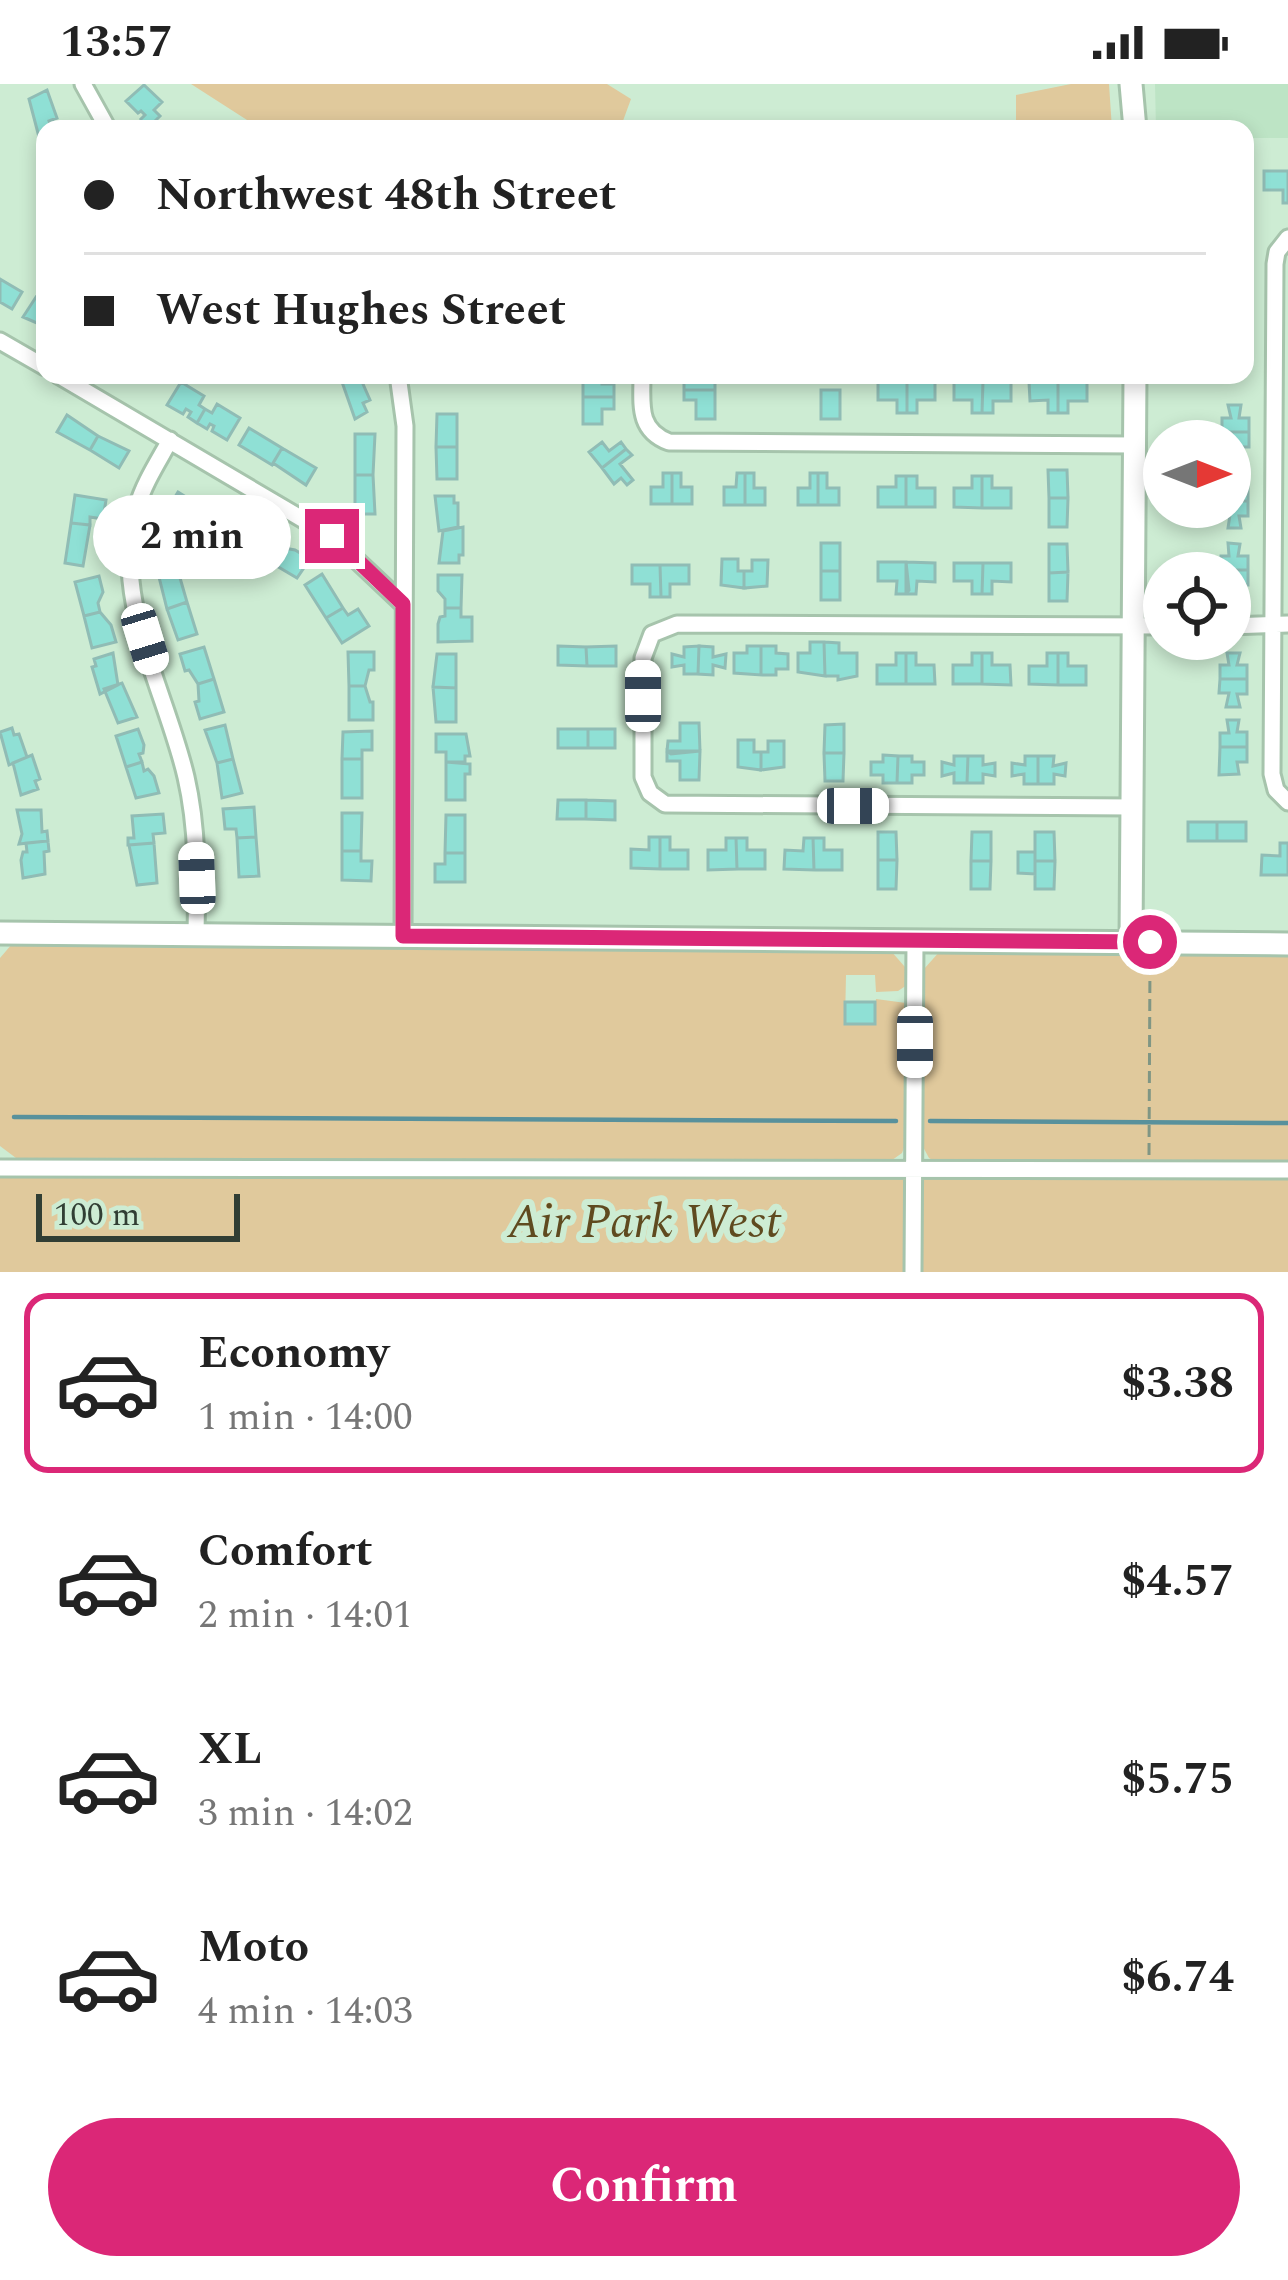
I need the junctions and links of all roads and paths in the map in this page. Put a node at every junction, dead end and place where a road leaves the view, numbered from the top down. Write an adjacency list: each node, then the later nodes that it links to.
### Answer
1 (83, 84): 3 (street)
2 (1131, 84): 4 (main road)
3 (103, 120)
4 (1134, 120)
5 (1288, 238): 15 (street)
6 (0, 341): 7 (street)
7 (36, 362)
8 (74, 384): 12 (street)
9 (399, 384): 14 (street)
10 (642, 384): 13 (street)
11 (1136, 384): 13 (main road)
12 (170, 440): 14 (street); 22 (street)
13 (1135, 445): 17 (main road)
14 (403, 604): 23 (street)
15 (1281, 624): 16 (street); 19 (street)
16 (1251, 625)
17 (1134, 626): 18 (street); 20 (main road); 20 (street)
18 (1143, 626)
19 (1288, 802)
20 (1132, 807): 26 (main road)
21 (0, 933): 22 (main road)
22 (196, 934): 23 (main road)
23 (403, 936): 24 (main road)
24 (915, 940): 26 (main road); 29 (street)
25 (1288, 944): 26 (main road)
26 (1141, 948): 27 (path)
27 (1150, 1156)
28 (0, 1168): 29 (street)
29 (913, 1169): 30 (street); 31 (street)
30 (1288, 1170)
31 (913, 1272)

